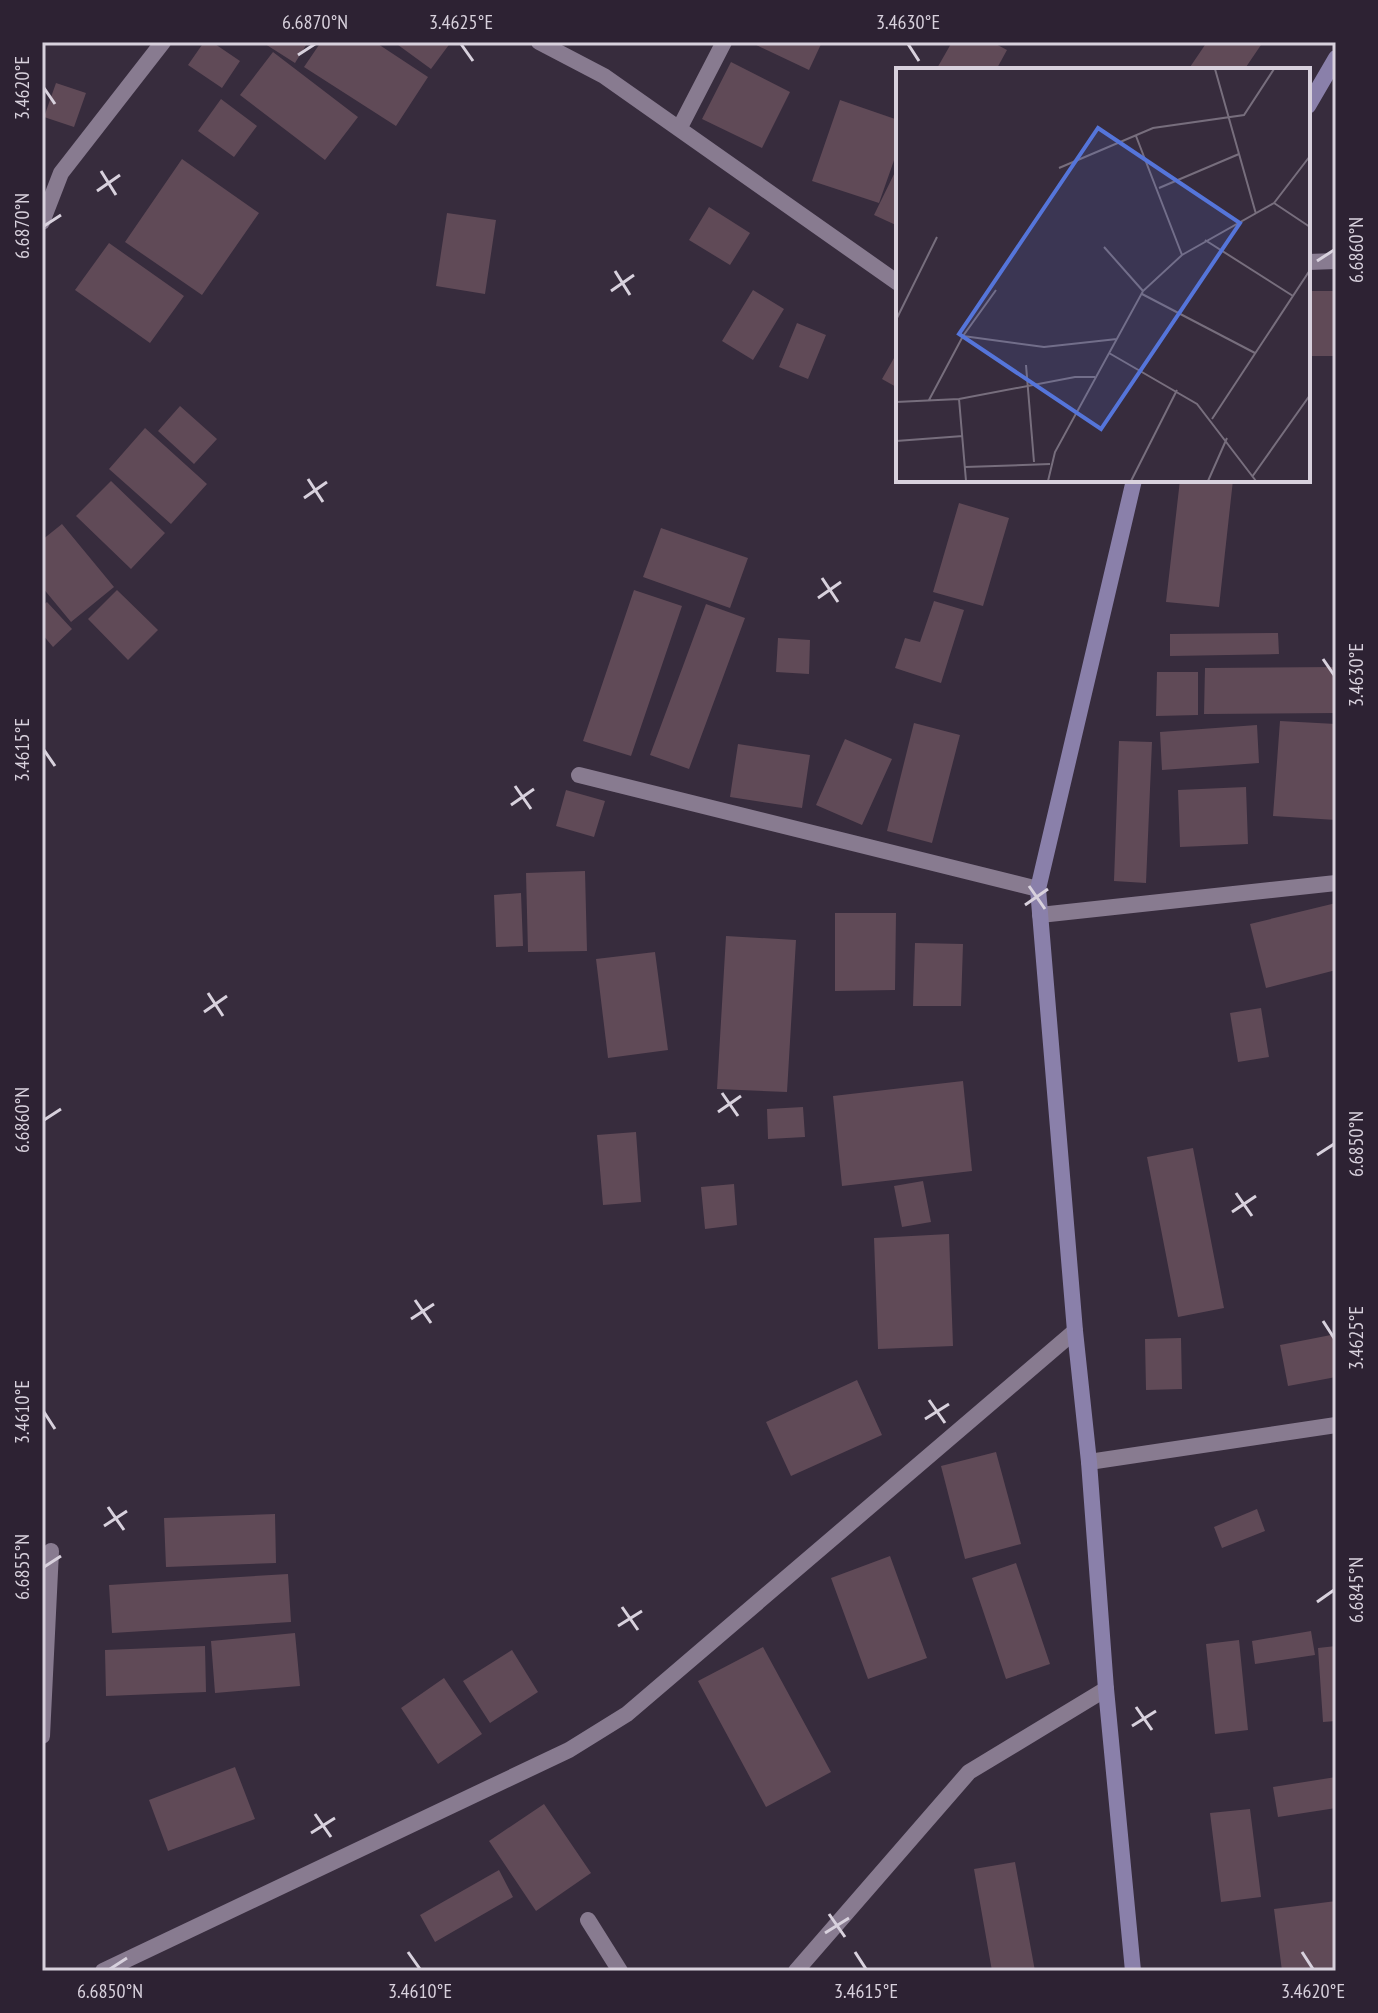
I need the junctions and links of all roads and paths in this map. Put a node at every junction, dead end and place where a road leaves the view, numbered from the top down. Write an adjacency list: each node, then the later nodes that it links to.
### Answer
1 (163, 42): 7 (street)
2 (539, 42): 6 (street)
3 (724, 42): 6 (street)
4 (1336, 58): 5 (street)
5 (1310, 103)
6 (679, 129): 10 (street)
7 (42, 222)
8 (1336, 261): 9 (street)
9 (1310, 262)
10 (896, 282)
11 (1134, 482): 14 (street)
12 (579, 775): 14 (street)
13 (1336, 883): 15 (street)
14 (1038, 889): 15 (street)
15 (1040, 915): 16 (street)
16 (1075, 1331): 18 (street); 23 (street)
17 (1336, 1425): 18 (street)
18 (1089, 1462): 20 (street)
19 (51, 1551): 21 (street)
20 (1106, 1689): 25 (street); 26 (street)
21 (42, 1736)
22 (588, 1920): 24 (street)
23 (103, 1971)
24 (620, 1971)
25 (796, 1971)
26 (1133, 1971)

